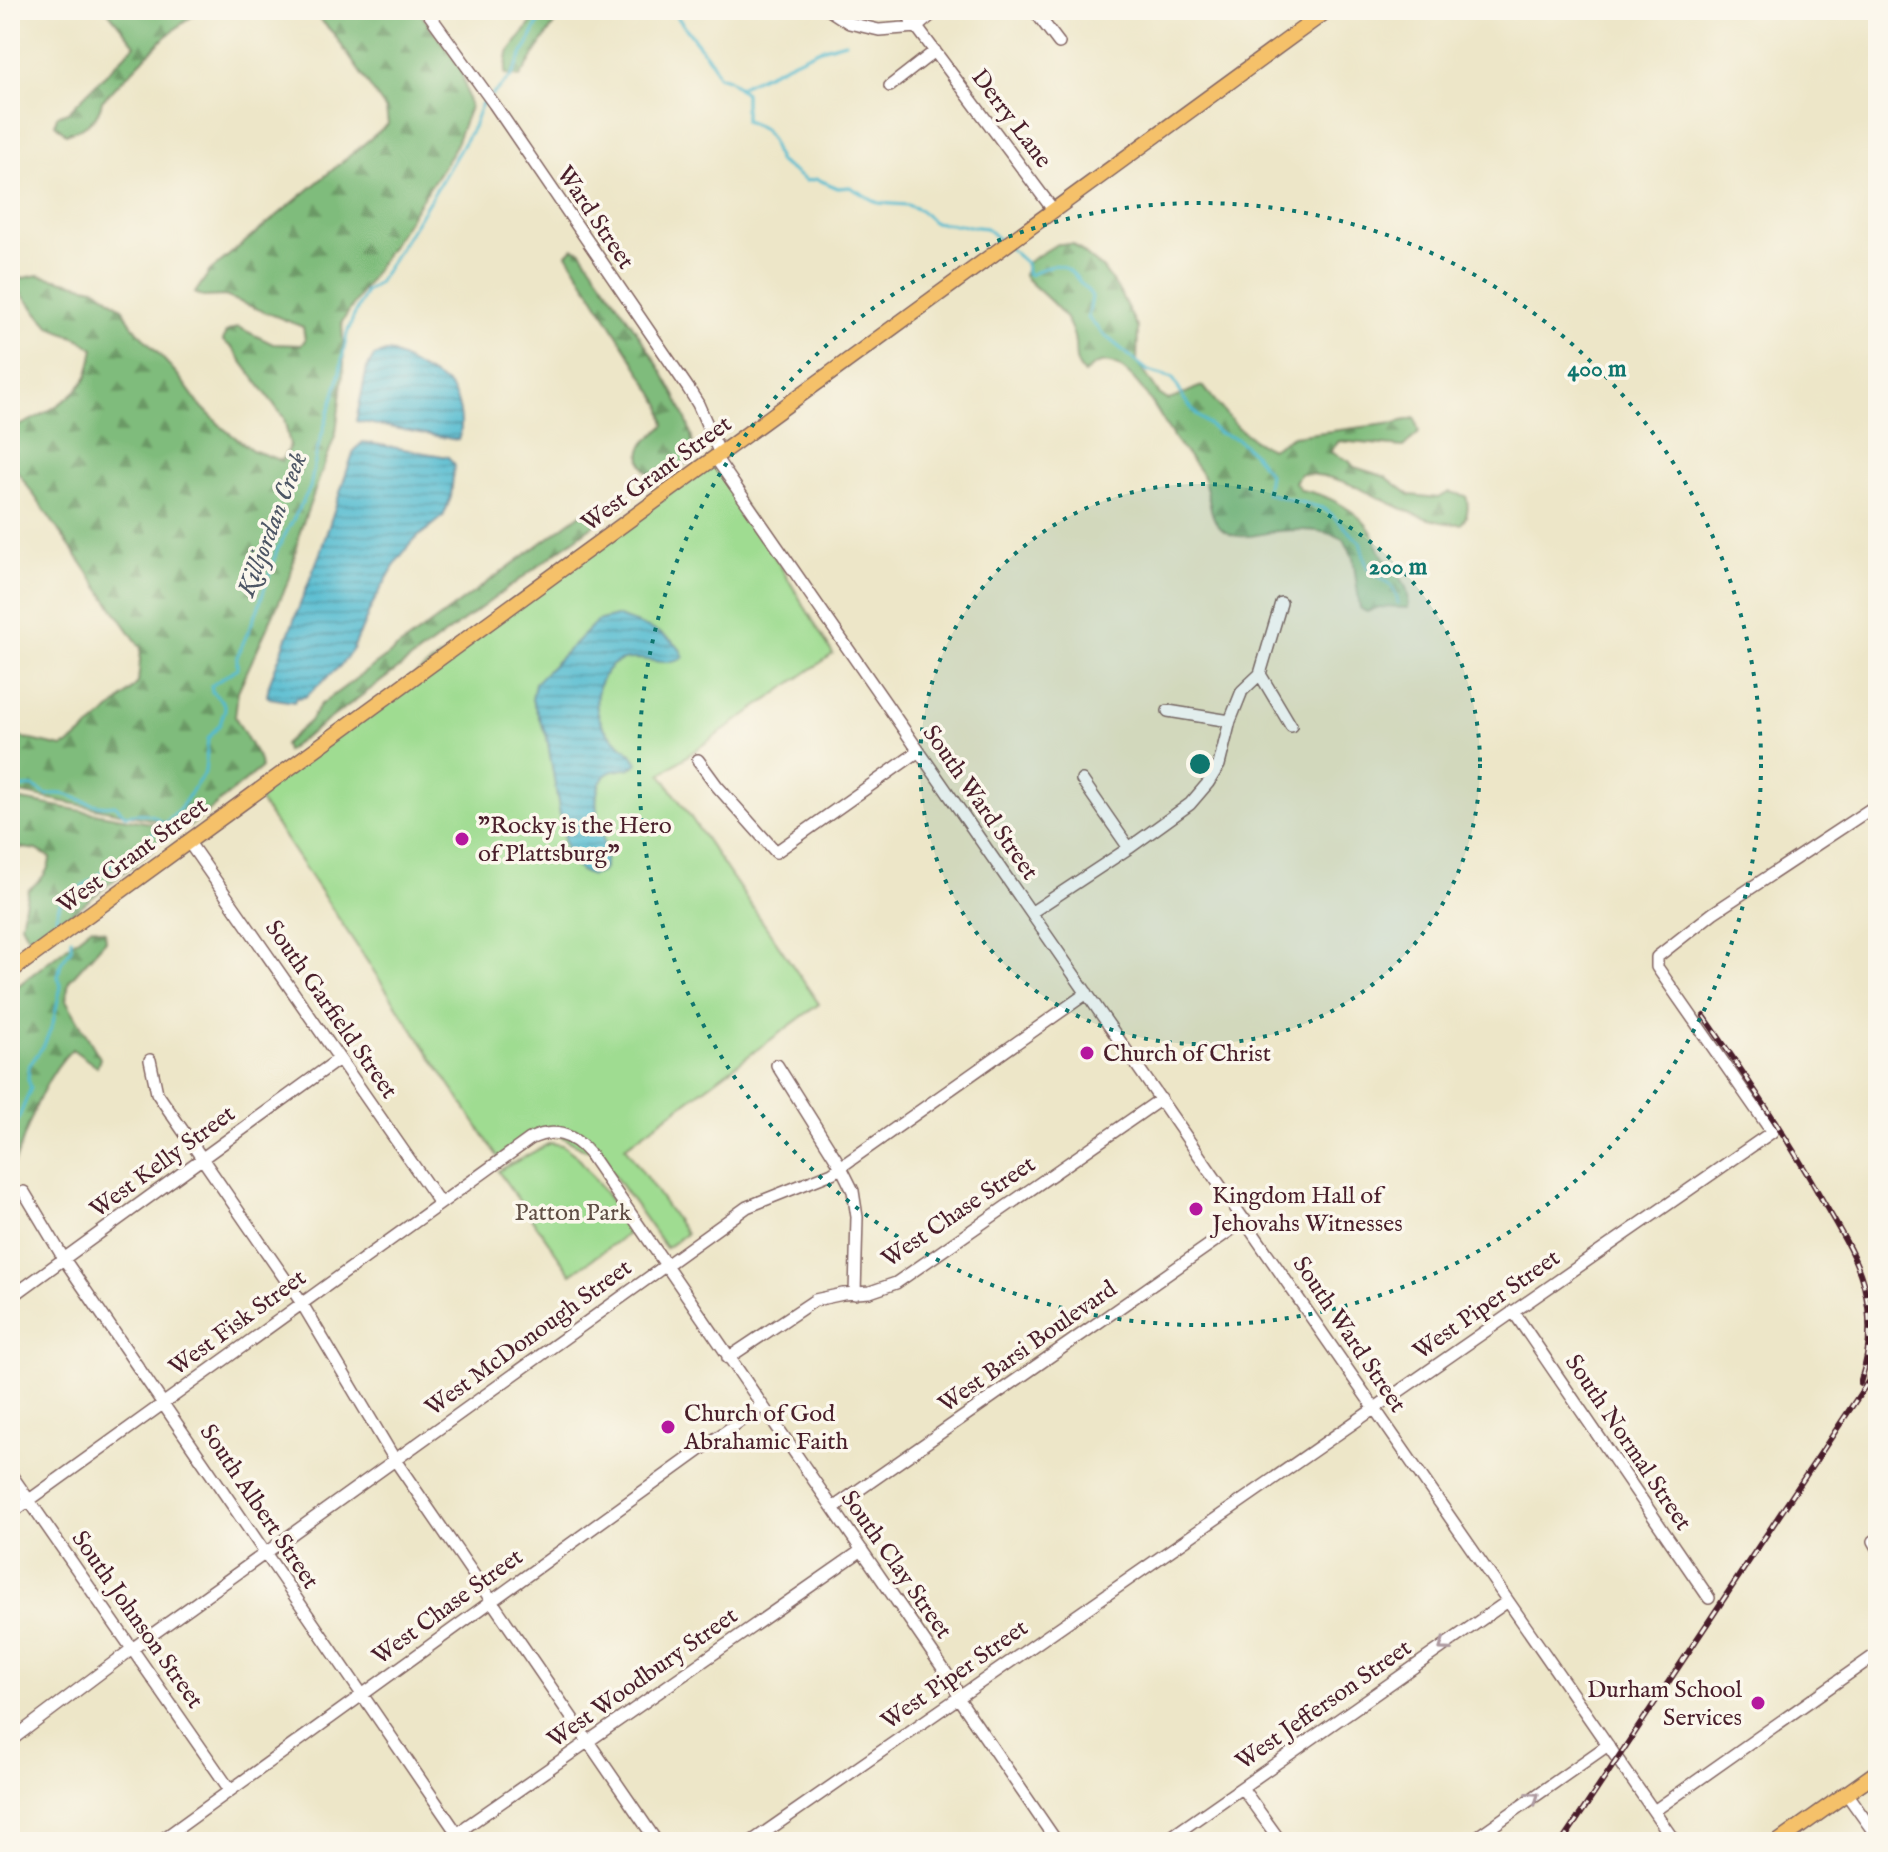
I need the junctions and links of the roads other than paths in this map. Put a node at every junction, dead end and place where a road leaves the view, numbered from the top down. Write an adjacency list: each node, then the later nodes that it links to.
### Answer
1 (426, 10): 12 (street, Ward Street)
2 (829, 10): 7 (street)
3 (904, 10): 7 (street, Derry Lane)
4 (937, 10): 7 (street)
5 (1034, 10): 8 (street)
6 (1328, 10): 11 (main road, West Grant Street)
7 (917, 27): 9 (street, Derry Lane)
8 (1059, 43)
9 (935, 51): 10 (street); 11 (street, Derry Lane)
10 (890, 86)
11 (1054, 211): 12 (main road, West Grant Street)
12 (717, 456): 18 (street, South Ward Street); 22 (main road, West Grant Street)
13 (1281, 603): 14 (street)
14 (1260, 674): 16 (street); 17 (street)
15 (1168, 711): 16 (street)
16 (1230, 721): 23 (street)
17 (1291, 726)
18 (919, 751): 19 (street); 24 (street, South Ward Street)
19 (698, 760)
20 (1082, 780): 23 (street)
21 (1878, 804): 42 (street, West Piper Street)
22 (188, 841): 25 (main road, West Grant Street); 27 (street, South Garfield Street)
23 (1129, 848): 24 (street)
24 (1032, 912): 26 (street, South Ward Street)
25 (10, 972)
26 (1087, 993): 30 (street, South Ward Street); 33 (street, West McDonough Street)
27 (339, 1059): 31 (street, West Kelly Street); 35 (street, South Garfield Street)
28 (150, 1060): 31 (street)
29 (777, 1065): 33 (street)
30 (1161, 1099): 36 (street, South Ward Street); 39 (street, West Chase Street)
31 (203, 1158): 37 (street, West Kelly Street); 41 (street)
32 (491, 1166): 35 (street, West Fisk Street); 38 (street, South Clay Street)
33 (841, 1167): 38 (street, West McDonough Street); 39 (street)
34 (24, 1192): 37 (street, South Albert Street)
35 (439, 1202): 41 (street, West Fisk Street)
36 (1245, 1220): 46 (street, South Ward Street); 50 (street, West Barsi Boulevard)
37 (64, 1259): 40 (street, West Kelly Street); 44 (street, South Albert Street)
38 (666, 1265): 43 (street, South Clay Street); 47 (street, West McDonough Street)
39 (855, 1294): 43 (street, West Chase Street)
40 (10, 1298)
41 (301, 1302): 44 (street, West Fisk Street); 47 (street)
42 (1513, 1311): 46 (street, West Piper Street); 54 (street, South Normal Street)
43 (728, 1358): 45 (street, South Clay Street)
44 (163, 1403): 49 (street, West Fisk Street); 53 (street, South Albert Street)
45 (761, 1406): 50 (street, South Clay Street); 56 (street, West Chase Street)
46 (1374, 1409): 55 (street, South Ward Street); 60 (street, West Piper Street)
47 (395, 1460): 53 (street, West McDonough Street); 56 (street)
48 (10, 1473): 49 (street, South Johnson Street)
49 (29, 1500): 51 (street, West Fisk Street); 57 (street, South Johnson Street)
50 (833, 1508): 52 (street, South Clay Street)
51 (10, 1514)
52 (862, 1550): 60 (street, South Clay Street); 62 (street, West Woodbury Street)
53 (265, 1554): 57 (street, West McDonough Street); 59 (street, South Albert Street)
54 (1709, 1598)
55 (1508, 1601): 63 (street, South Ward Street); 65 (street, West Jefferson Street, one-way to 65)
56 (491, 1602): 59 (street, West Chase Street); 62 (street)
57 (132, 1649): 61 (street, West McDonough Street); 66 (street, South Johnson Street)
58 (1878, 1653): 68 (street)
59 (363, 1694): 66 (street, West Chase Street); 70 (street, South Albert Street)
60 (959, 1698): 73 (street, West Piper Street); 74 (street, South Clay Street)
61 (10, 1741)
62 (589, 1741): 70 (street, West Woodbury Street); 72 (street)
63 (1608, 1745): 68 (street, South Ward Street); 77 (street, one-way to 63)
64 (1878, 1771): 67 (main road)
65 (1242, 1788): 75 (street, West Jefferson Street); 76 (street)
66 (230, 1790): 71 (street, West Chase Street)
67 (1846, 1793): 69 (street); 79 (main road)
68 (1654, 1811): 78 (street, South Ward Street)
69 (1878, 1838)
70 (457, 1840)
71 (159, 1842)
72 (657, 1842)
73 (751, 1842)
74 (1057, 1842)
75 (1164, 1842)
76 (1281, 1842)
77 (1470, 1842)
78 (1675, 1842)
79 (1778, 1842)

